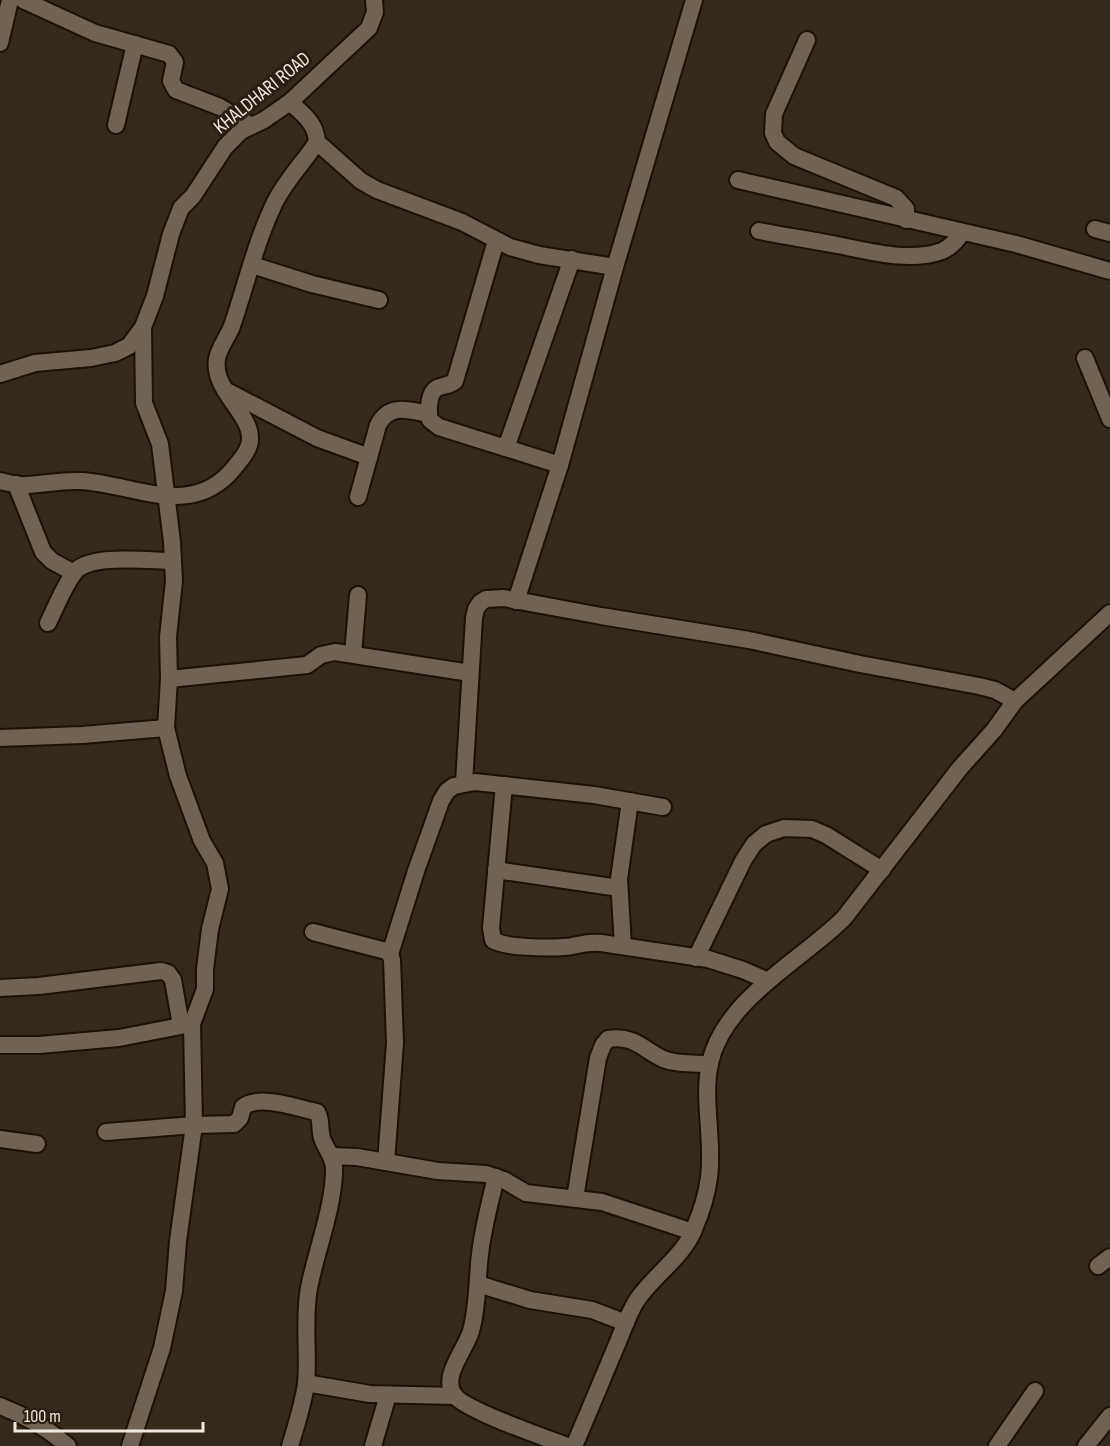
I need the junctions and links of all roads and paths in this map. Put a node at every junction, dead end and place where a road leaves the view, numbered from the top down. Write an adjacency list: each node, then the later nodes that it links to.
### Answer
1 (10, 0): 6 (street)
2 (23, 0): 7 (street)
3 (374, 0): 8 (street, KHALDHARI ROAD)
4 (694, 0): 19 (street)
5 (807, 40): 13 (street)
6 (0, 42)
7 (135, 44): 9 (street); 10 (street)
8 (290, 102): 10 (street, KHALDHARI ROAD); 11 (street)
9 (116, 125)
10 (250, 125): 22 (street, KHALDHARI ROAD)
11 (317, 142): 16 (street); 18 (street)
12 (738, 180): 13 (street)
13 (906, 220): 15 (street)
14 (759, 231): 15 (street)
15 (962, 233): 20 (street)
16 (496, 241): 17 (street); 26 (street)
17 (572, 259): 19 (street); 28 (street)
18 (252, 266): 21 (street); 25 (street)
19 (615, 267): 30 (street)
20 (1110, 271)
21 (379, 300)
22 (143, 327): 24 (street); 32 (street)
23 (1085, 358): 27 (street)
24 (0, 374)
25 (225, 390): 29 (street); 32 (street)
26 (429, 414): 28 (street); 29 (street)
27 (1110, 419)
28 (506, 448): 30 (street)
29 (369, 457): 33 (street)
30 (560, 465): 37 (street)
31 (8, 483): 32 (street); 35 (street)
32 (167, 497): 34 (street)
33 (358, 497)
34 (173, 561): 35 (street); 42 (street)
35 (74, 573): 39 (street)
36 (358, 595): 40 (street)
37 (516, 601): 41 (street); 43 (street)
38 (1110, 613): 43 (street)
39 (48, 623)
40 (353, 654): 41 (street); 42 (street)
41 (470, 673): 46 (street)
42 (169, 679): 44 (street)
43 (1016, 701): 51 (street)
44 (166, 728): 45 (street); 59 (street)
45 (0, 738)
46 (464, 783): 47 (street); 55 (street)
47 (504, 785): 48 (street); 50 (street)
48 (630, 801): 49 (street); 52 (street)
49 (663, 807)
50 (496, 870): 52 (street); 54 (street)
51 (882, 870): 56 (street); 57 (street)
52 (619, 888): 54 (street)
53 (313, 932): 55 (street)
54 (623, 946): 56 (street)
55 (390, 954): 67 (street)
56 (696, 958): 57 (street)
57 (768, 981): 61 (street)
58 (0, 988): 59 (street)
59 (187, 1025): 60 (street); 62 (street)
60 (0, 1045)
61 (710, 1064): 69 (street); 70 (street)
62 (194, 1125): 63 (street); 66 (street); 80 (street)
63 (106, 1132)
64 (0, 1138): 65 (street)
65 (38, 1144)
66 (332, 1156): 67 (street); 73 (street)
67 (386, 1162): 68 (street)
68 (496, 1177): 69 (street); 71 (street)
69 (575, 1197): 70 (street)
70 (693, 1232): 72 (street)
71 (478, 1284): 72 (street); 76 (street)
72 (626, 1323): 84 (street)
73 (306, 1383): 75 (street); 81 (street)
74 (1035, 1391): 85 (street)
75 (388, 1395): 76 (street); 82 (street)
76 (455, 1396): 83 (street)
77 (0, 1406): 79 (street)
78 (1110, 1416): 86 (street)
79 (68, 1446)
80 (130, 1446)
81 (290, 1446)
82 (373, 1446)
83 (567, 1446)
84 (574, 1446)
85 (997, 1446)
86 (1086, 1446)

